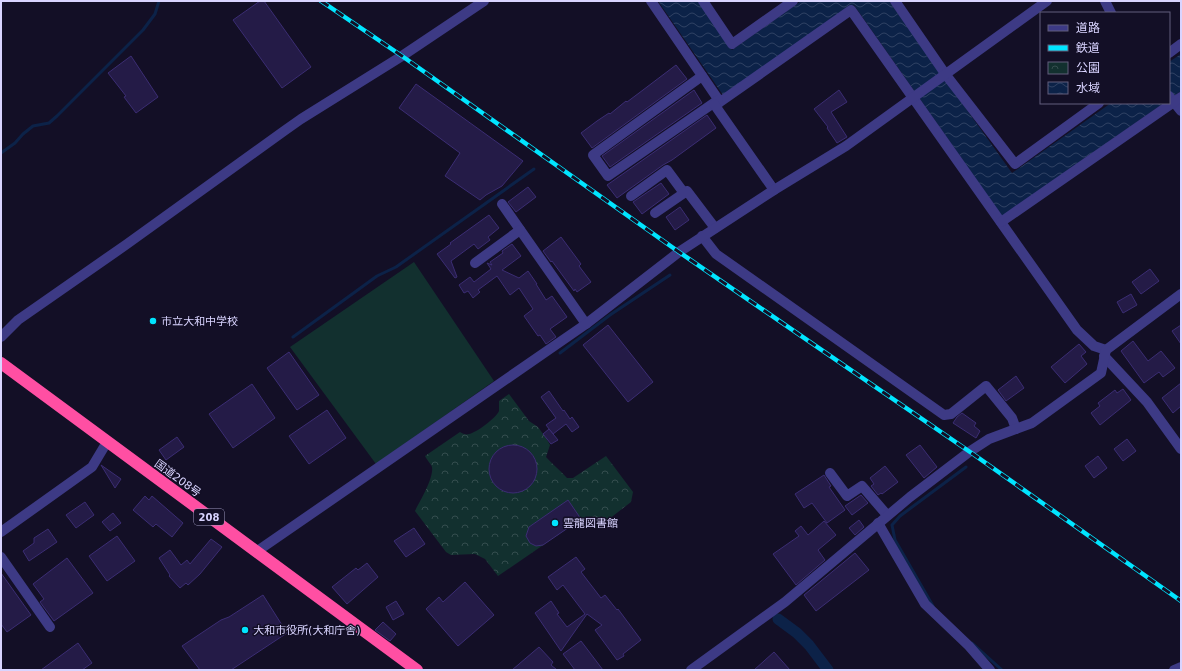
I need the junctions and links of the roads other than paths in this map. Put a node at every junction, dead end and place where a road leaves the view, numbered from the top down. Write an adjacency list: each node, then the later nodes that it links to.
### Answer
1 (484, 1): 31 (street)
2 (651, 1): 12 (street)
3 (703, 1): 4 (street)
4 (793, 1)
5 (895, 1): 11 (street)
6 (1047, 1): 11 (street)
7 (1105, 1): 8 (street)
8 (1110, 12)
9 (1181, 44): 10 (street)
10 (1170, 52)
11 (946, 75): 13 (street); 16 (street)
12 (702, 76): 15 (street); 15 (street)
13 (913, 98): 15 (street); 19 (street); 24 (street)
14 (1175, 98): 18 (street)
15 (716, 102): 19 (street)
16 (1098, 104)
17 (1167, 104): 24 (street)
18 (1181, 111)
19 (774, 190): 25 (street)
20 (684, 193): 21 (street); 23 (street); 25 (street)
21 (631, 196)
22 (502, 204): 26 (street)
23 (654, 213)
24 (1001, 222): 32 (street)
25 (715, 228): 27 (street)
26 (520, 230): 28 (street); 30 (street)
27 (702, 236): 30 (street); 34 (street)
28 (475, 263)
29 (1181, 294): 32 (street)
30 (586, 324): 41 (street)
31 (1, 337)
32 (1105, 353): 34 (street); 36 (street)
33 (1, 364): 35 (highway, 国道208号 / 208)
34 (1016, 429): 38 (street)
35 (107, 442): 40 (street); 41 (highway, 国道208号 / 208)
36 (1181, 449)
37 (830, 473): 38 (street)
38 (887, 515): 39 (street)
39 (878, 523): 46 (street); 47 (street)
40 (1, 532)
41 (256, 552): 45 (highway, 国道208号 / 208)
42 (1, 557): 43 (street)
43 (50, 627)
44 (1181, 666): 48 (street)
45 (417, 670)
46 (691, 670)
47 (990, 670)
48 (1174, 670)

